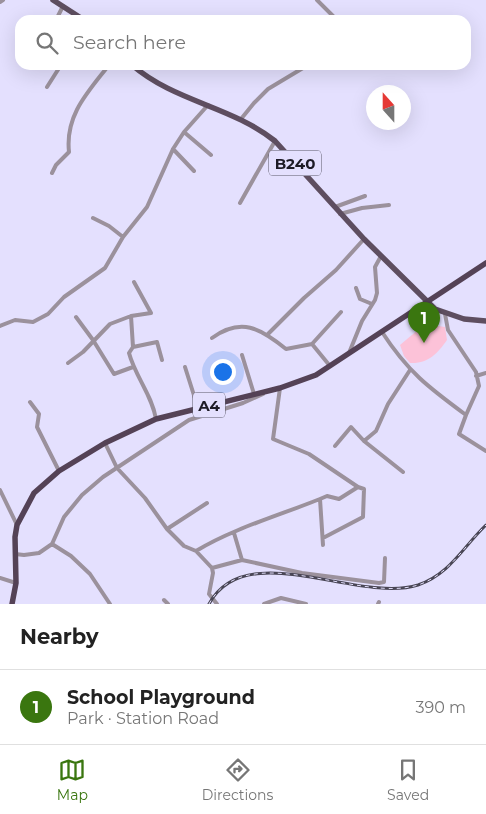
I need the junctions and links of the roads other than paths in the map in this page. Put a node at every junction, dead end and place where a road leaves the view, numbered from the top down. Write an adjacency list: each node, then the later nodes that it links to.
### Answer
1 (54, 0): 3 (main road)
2 (317, 0): 6 (street)
3 (63, 6): 4 (street); 5 (main road)
4 (58, 15)
5 (76, 15)
6 (332, 15)
7 (58, 70): 11 (street)
8 (105, 70): 19 (street)
9 (139, 70): 12 (main road, B240)
10 (300, 70): 13 (street)
11 (47, 87)
12 (208, 106): 13 (main road, B240); 14 (street)
13 (241, 119): 15 (main road, B240)
14 (184, 132): 16 (street); 17 (street)
15 (275, 141): 21 (street); 23 (main road, B240)
16 (173, 150): 18 (street); 26 (street)
17 (211, 156)
18 (194, 171)
19 (52, 173)
20 (365, 196): 23 (street)
21 (240, 203)
22 (389, 204): 24 (street)
23 (335, 207): 24 (main road, B240)
24 (340, 214): 27 (main road, B240)
25 (93, 218): 26 (street)
26 (123, 237): 39 (street)
27 (364, 239): 28 (main road, B240); 41 (street)
28 (381, 256): 32 (main road, B240); 33 (street)
29 (486, 263): 32 (highway, A4)
30 (134, 282): 36 (street)
31 (356, 288): 33 (street)
32 (428, 302): 35 (main road, B240); 40 (highway, A4)
33 (372, 304): 46 (street)
34 (341, 312): 44 (street)
35 (445, 314): 38 (main road, B240); 55 (street)
36 (131, 316): 43 (street); 45 (street)
37 (76, 317): 43 (street)
38 (486, 321)
39 (0, 326)
40 (382, 332): 46 (highway, A4); 53 (street)
41 (268, 334): 42 (street); 44 (street)
42 (212, 338)
43 (93, 340): 49 (street); 50 (street)
44 (312, 344): 52 (street)
45 (133, 346): 48 (street); 50 (street)
46 (348, 353): 52 (highway, A4)
47 (242, 355): 57 (street)
48 (162, 360)
49 (68, 363)
50 (132, 367): 61 (street)
51 (185, 367): 59 (street)
52 (330, 367): 56 (highway, A4)
53 (410, 370): 60 (street); 62 (street)
54 (486, 373): 55 (street)
55 (476, 376): 60 (street)
56 (278, 388): 57 (highway, A4); 66 (street); 69 (street)
57 (254, 394): 59 (highway, A4)
58 (30, 402): 67 (street)
59 (198, 408): 61 (highway, A4)
60 (466, 415): 65 (street)
61 (156, 419): 63 (highway, A4)
62 (364, 441): 64 (street); 68 (street)
63 (105, 443): 66 (street); 67 (highway, A4)
64 (335, 446)
65 (486, 451)
66 (116, 468): 74 (street); 77 (street)
67 (59, 471): 73 (highway, A4)
68 (403, 472)
69 (358, 487): 71 (street); 76 (street)
70 (0, 490): 73 (street)
71 (320, 499): 75 (street); 76 (street)
72 (208, 503): 74 (street)
73 (16, 525): 80 (highway, A4)
74 (167, 529): 79 (street)
75 (234, 532): 79 (street); 82 (street)
76 (323, 538): 78 (street)
77 (52, 544): 80 (street); 89 (street)
78 (324, 545)
79 (196, 551): 83 (street)
80 (15, 554): 85 (highway, A4)
81 (385, 558): 82 (street)
82 (242, 560): 83 (street)
83 (212, 568): 87 (street)
84 (0, 578): 85 (street)
85 (16, 583): 88 (highway, A4)
86 (164, 600): 90 (street)
87 (214, 603)
88 (12, 604)
89 (110, 604)
90 (168, 604)
91 (264, 604): 92 (street)
92 (306, 604)

